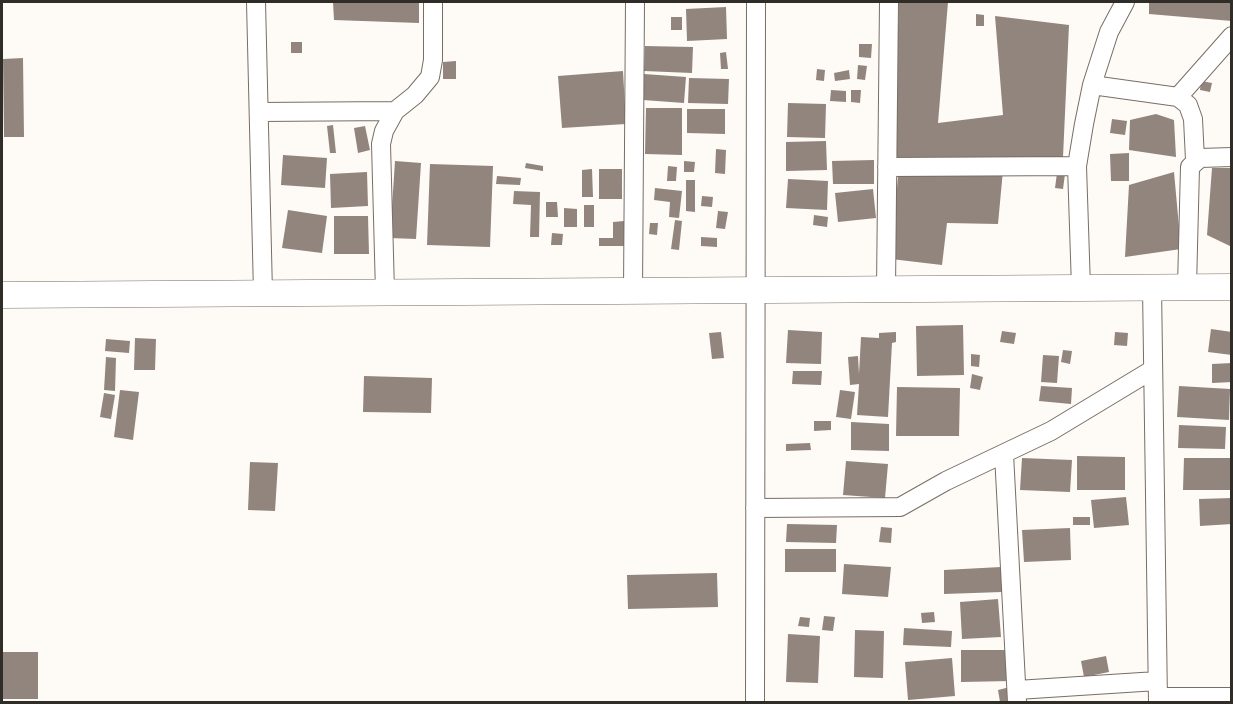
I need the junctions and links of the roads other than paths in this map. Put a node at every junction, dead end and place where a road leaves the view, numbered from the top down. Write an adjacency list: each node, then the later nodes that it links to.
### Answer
1 (256, 2): 13 (street)
2 (434, 2): 12 (street)
3 (635, 2): 24 (street)
4 (756, 2): 23 (street)
5 (889, 2): 17 (street)
6 (1125, 2): 10 (street)
7 (1232, 36): 8 (street)
8 (1211, 58): 9 (street); 11 (street)
9 (1232, 58)
10 (1092, 85): 11 (street); 16 (street)
11 (1178, 97): 15 (street)
12 (395, 111): 13 (street); 25 (street)
13 (259, 112): 26 (street)
14 (1232, 157): 15 (street)
15 (1196, 160): 19 (street)
16 (1077, 166): 17 (street); 21 (street)
17 (887, 167): 22 (street)
18 (1152, 287): 19 (street); 21 (street); 28 (street)
19 (1187, 287): 20 (street)
20 (1232, 287)
21 (1081, 288): 22 (street)
22 (886, 289): 23 (street)
23 (756, 290): 24 (street); 30 (street)
24 (633, 291): 25 (street)
25 (385, 292): 26 (street)
26 (263, 293): 27 (street)
27 (2, 295)
28 (1152, 370): 29 (street); 31 (street)
29 (1004, 454): 30 (street); 32 (street)
30 (755, 508): 34 (street)
31 (1158, 693): 32 (street); 33 (street)
32 (1017, 696)
33 (1232, 696)
34 (755, 702)

